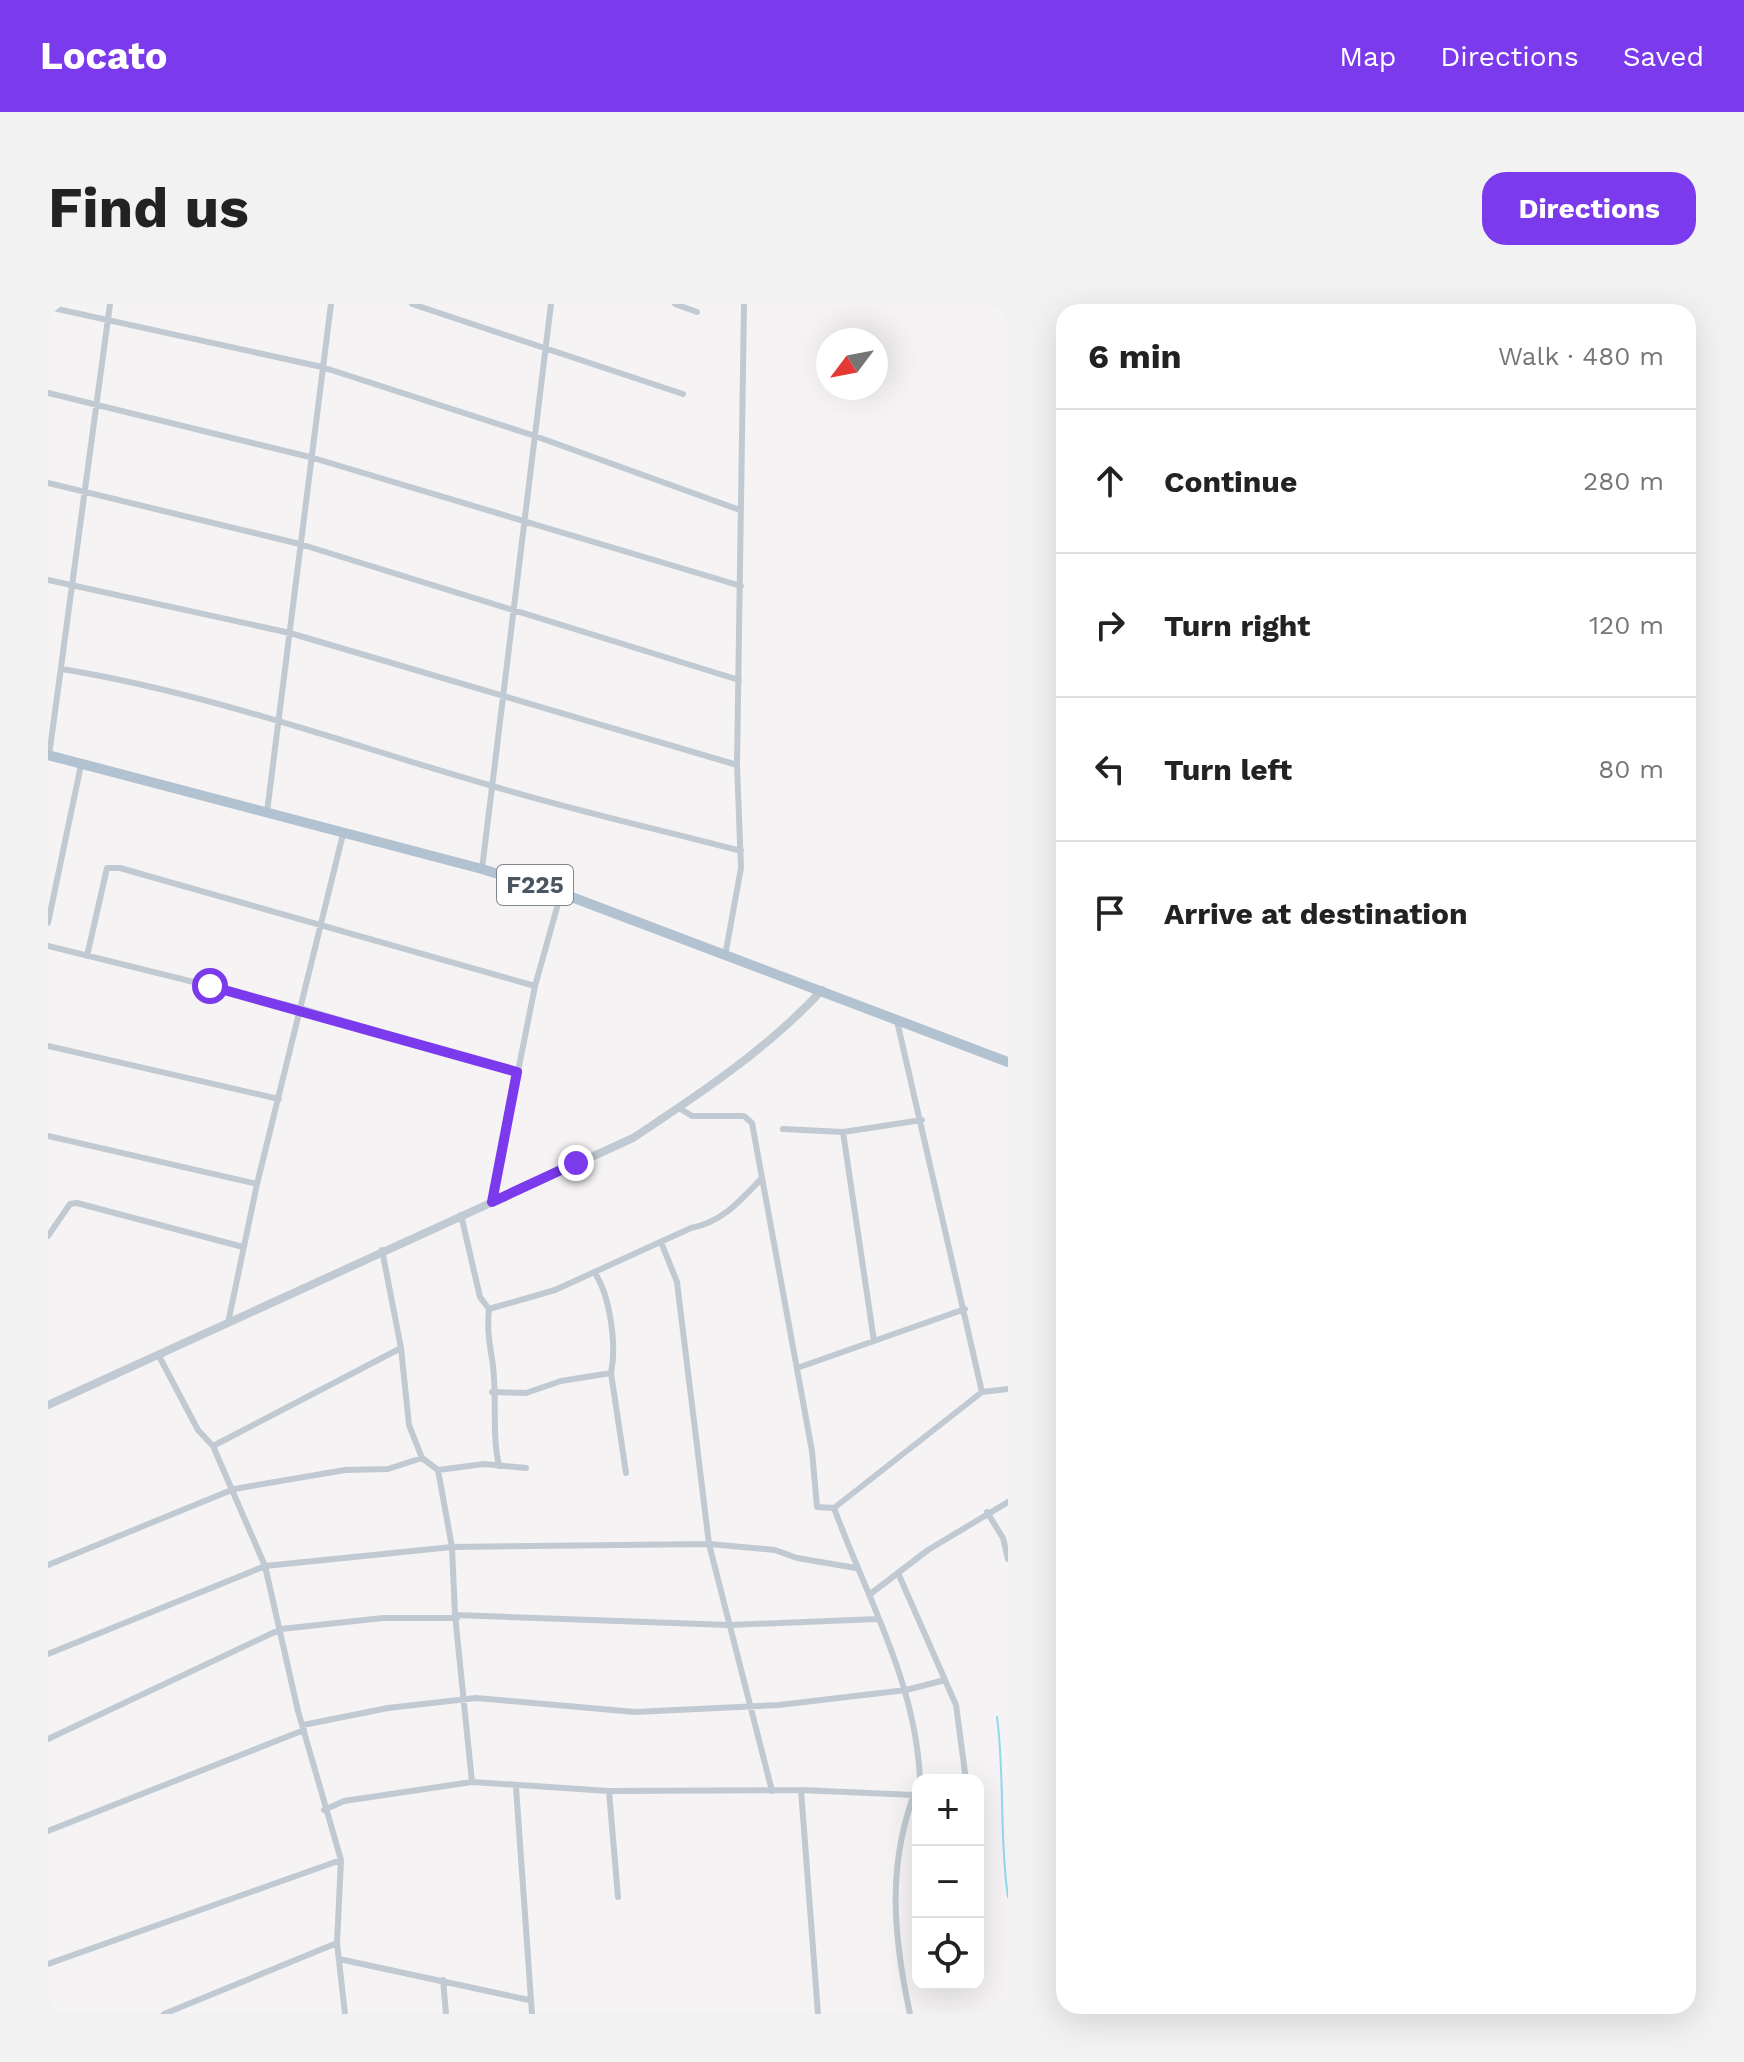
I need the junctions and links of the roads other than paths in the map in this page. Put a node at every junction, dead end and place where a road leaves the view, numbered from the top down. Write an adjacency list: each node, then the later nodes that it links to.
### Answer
1 (110, 304): 9 (street)
2 (331, 304): 11 (street)
3 (412, 304): 10 (street)
4 (551, 304): 10 (street)
5 (675, 304): 8 (street)
6 (744, 304): 19 (street)
7 (48, 307): 9 (street)
8 (697, 312)
9 (108, 321): 11 (street); 14 (street)
10 (546, 349): 13 (street); 15 (street)
11 (322, 367): 15 (street); 16 (street)
12 (48, 393): 14 (street)
13 (683, 394)
14 (94, 403): 16 (street); 18 (street)
15 (535, 436): 19 (street); 20 (street)
16 (310, 457): 20 (street); 21 (street)
17 (48, 483): 18 (street)
18 (85, 491): 21 (street); 23 (street)
19 (740, 510): 24 (street)
20 (527, 521): 24 (street); 25 (street)
21 (300, 544): 25 (street); 26 (street)
22 (48, 580): 23 (street)
23 (72, 585): 26 (street); 27 (street)
24 (741, 586): 28 (street)
25 (515, 609): 28 (street); 29 (street)
26 (290, 633): 29 (street); 30 (street)
27 (62, 669): 30 (street); 31 (street)
28 (739, 680): 33 (street)
29 (504, 698): 33 (street); 34 (street)
30 (277, 720): 34 (street); 35 (street)
31 (48, 756): 32 (main road, F225)
32 (81, 765): 35 (main road, F225); 40 (street)
33 (737, 765): 37 (street)
34 (491, 786): 37 (street); 38 (street)
35 (267, 812): 36 (main road, F225)
36 (343, 834): 38 (main road, F225); 41 (street)
37 (741, 851): 44 (street)
38 (482, 869): 39 (main road, F225)
39 (561, 893): 44 (main road, F225); 45 (street)
40 (48, 923)
41 (322, 927): 43 (street); 45 (street); 47 (street)
42 (48, 946): 43 (street)
43 (87, 956): 47 (street)
44 (725, 956): 46 (main road, F225)
45 (535, 986): 51 (street)
46 (822, 990): 48 (main road, F225); 53 (street)
47 (303, 1009): 51 (street); 52 (street)
48 (897, 1019): 50 (main road, F225); 54 (street)
49 (48, 1046): 52 (street)
50 (1008, 1062)
51 (517, 1072): 60 (street)
52 (279, 1099): 59 (street)
53 (679, 1108): 58 (street); 60 (street)
54 (922, 1120): 56 (street); 68 (street)
55 (783, 1129): 56 (street)
56 (843, 1132): 70 (street)
57 (48, 1136): 59 (street)
58 (761, 1179): 63 (street); 73 (street)
59 (257, 1184): 64 (street)
60 (492, 1202): 61 (street)
61 (461, 1215): 65 (street); 67 (street)
62 (48, 1235): 64 (street)
63 (661, 1242): 66 (street); 89 (street)
64 (243, 1247): 69 (street)
65 (382, 1250): 69 (street); 71 (street)
66 (594, 1272): 67 (street); 74 (street)
67 (489, 1309): 76 (street)
68 (965, 1309): 70 (street); 77 (street)
69 (228, 1323): 72 (street)
70 (874, 1341): 73 (street)
71 (401, 1348): 79 (street); 80 (street)
72 (159, 1356): 78 (street); 79 (street)
73 (797, 1368): 87 (street)
74 (611, 1373): 76 (street); 84 (street)
75 (1008, 1389): 77 (street)
76 (492, 1392): 81 (street)
77 (982, 1392): 87 (street)
78 (48, 1405)
79 (213, 1446): 85 (street)
80 (422, 1458): 83 (street); 85 (street)
81 (499, 1466): 82 (street); 83 (street)
82 (526, 1468)
83 (438, 1470): 90 (street)
84 (626, 1473)
85 (234, 1489): 92 (street); 93 (street)
86 (1008, 1502): 88 (street)
87 (834, 1508): 94 (street)
88 (987, 1512): 91 (street); 95 (street)
89 (709, 1544): 90 (street); 94 (street); 99 (street)
90 (452, 1547): 93 (street); 97 (street)
91 (1008, 1559)
92 (48, 1565)
93 (265, 1566): 100 (street); 101 (street)
94 (856, 1568): 96 (street)
95 (898, 1573): 96 (street); 102 (street)
96 (869, 1595): 98 (street)
97 (456, 1617): 99 (street); 100 (street); 104 (street)
98 (878, 1619): 99 (street); 103 (street)
99 (729, 1625): 105 (street)
100 (281, 1629): 106 (street); 107 (street)
101 (48, 1654)
102 (945, 1680): 103 (street); 109 (street)
103 (906, 1690): 105 (street); 108 (street)
104 (465, 1700): 105 (street); 106 (street); 110 (street)
105 (752, 1706): 114 (street)
106 (303, 1728): 117 (street); 118 (street)
107 (48, 1739)
108 (919, 1774)
109 (965, 1774)
110 (472, 1782): 111 (street); 117 (street)
111 (516, 1787): 113 (street); 125 (street)
112 (801, 1790): 114 (street); 115 (street); 130 (street)
113 (609, 1791): 114 (street); 120 (street)
114 (772, 1791)
115 (912, 1795)
116 (912, 1802): 131 (street)
117 (324, 1810): 119 (street)
118 (48, 1831)
119 (341, 1860): 121 (street); 123 (street)
120 (618, 1897)
121 (337, 1943): 122 (street); 126 (street)
122 (339, 1959): 124 (street); 127 (street)
123 (48, 1964)
124 (443, 1980): 125 (street); 128 (street)
125 (529, 2000): 129 (street)
126 (164, 2014)
127 (345, 2014)
128 (446, 2014)
129 (532, 2014)
130 (818, 2014)
131 (910, 2014)

